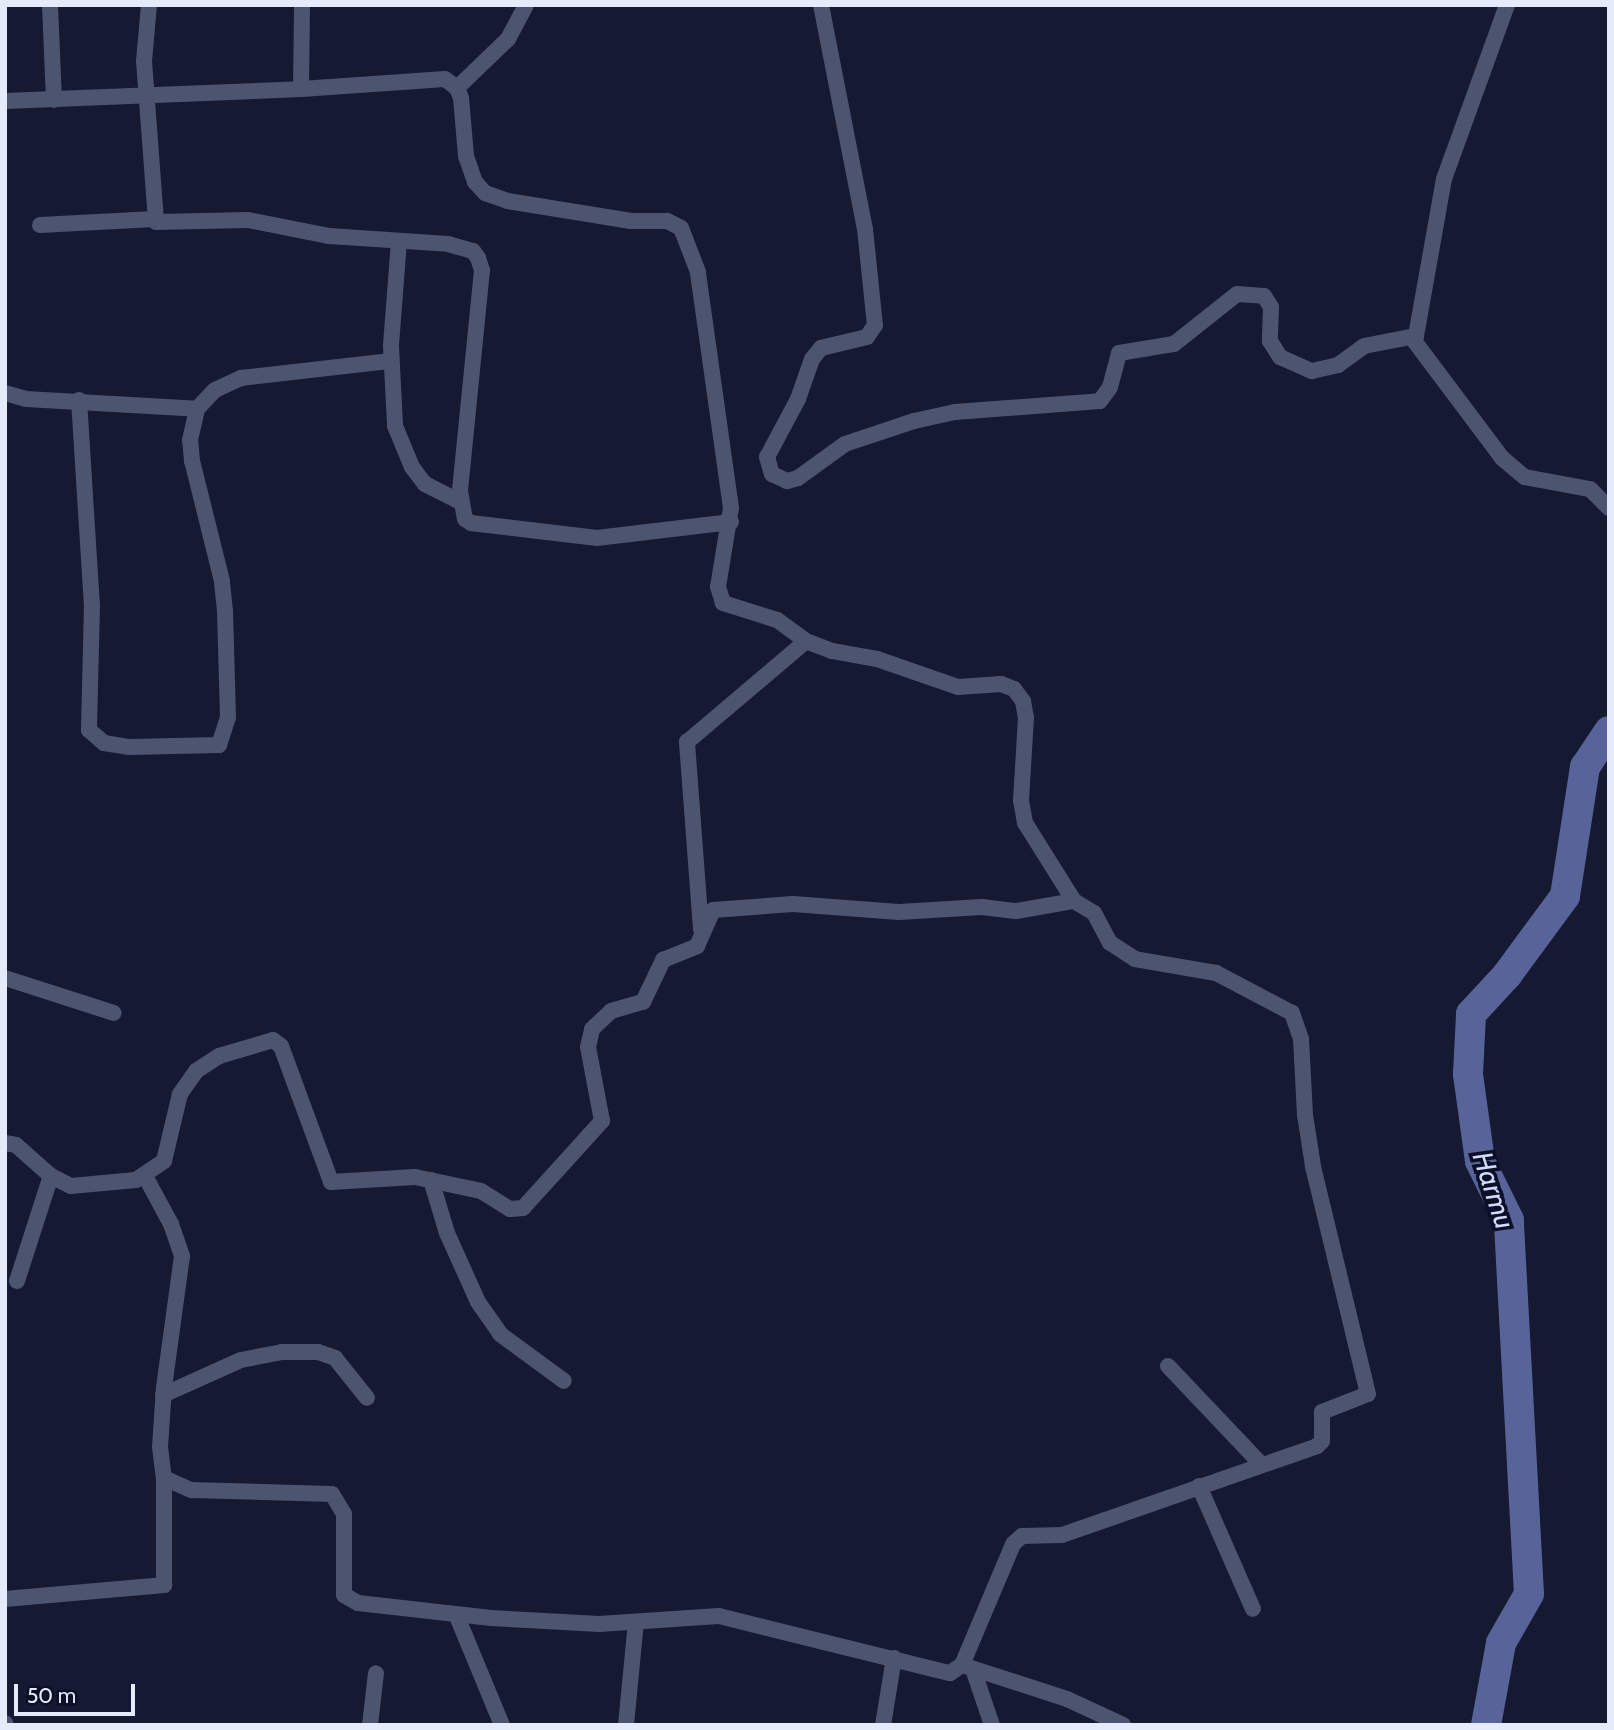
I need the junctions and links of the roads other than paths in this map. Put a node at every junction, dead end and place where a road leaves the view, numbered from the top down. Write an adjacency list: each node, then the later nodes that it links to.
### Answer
1 (50, 5): 10 (street)
2 (149, 5): 9 (street)
3 (302, 5): 8 (street)
4 (526, 5): 7 (street)
5 (821, 5): 15 (street)
6 (1507, 5): 15 (street)
7 (457, 88): 8 (street); 22 (street)
8 (301, 89): 9 (street)
9 (146, 96): 10 (street); 12 (street)
10 (54, 100): 11 (street)
11 (5, 101)
12 (155, 219): 13 (street); 14 (street)
13 (40, 225)
14 (399, 241): 16 (street); 20 (street)
15 (1412, 338): 21 (street)
16 (391, 361): 19 (street); 20 (street)
17 (5, 393): 18 (street)
18 (79, 400): 19 (street); 19 (street)
19 (197, 410)
20 (460, 502): 22 (street)
21 (1609, 509)
22 (731, 522): 23 (street)
23 (806, 641): 24 (street); 25 (street)
24 (1074, 901): 25 (street); 37 (street)
25 (702, 935): 31 (street)
26 (5, 978): 27 (street)
27 (114, 1013)
28 (5, 1143): 29 (street)
29 (51, 1176): 30 (street); 32 (street)
30 (145, 1176): 31 (street); 35 (street)
31 (431, 1180): 34 (street)
32 (17, 1282)
33 (1168, 1366): 37 (street)
34 (564, 1381)
35 (163, 1395): 36 (street); 38 (street)
36 (367, 1398)
37 (1261, 1464): 39 (street)
38 (164, 1478): 40 (street); 42 (street)
39 (1199, 1486): 41 (street); 45 (street)
40 (5, 1599)
41 (1253, 1609)
42 (456, 1614): 43 (street); 48 (street)
43 (635, 1622): 44 (street); 49 (street)
44 (894, 1658): 45 (street); 50 (street)
45 (968, 1667): 51 (street); 52 (street)
46 (376, 1673): 47 (street)
47 (370, 1725)
48 (502, 1725)
49 (626, 1725)
50 (883, 1725)
51 (992, 1725)
52 (1123, 1725)

